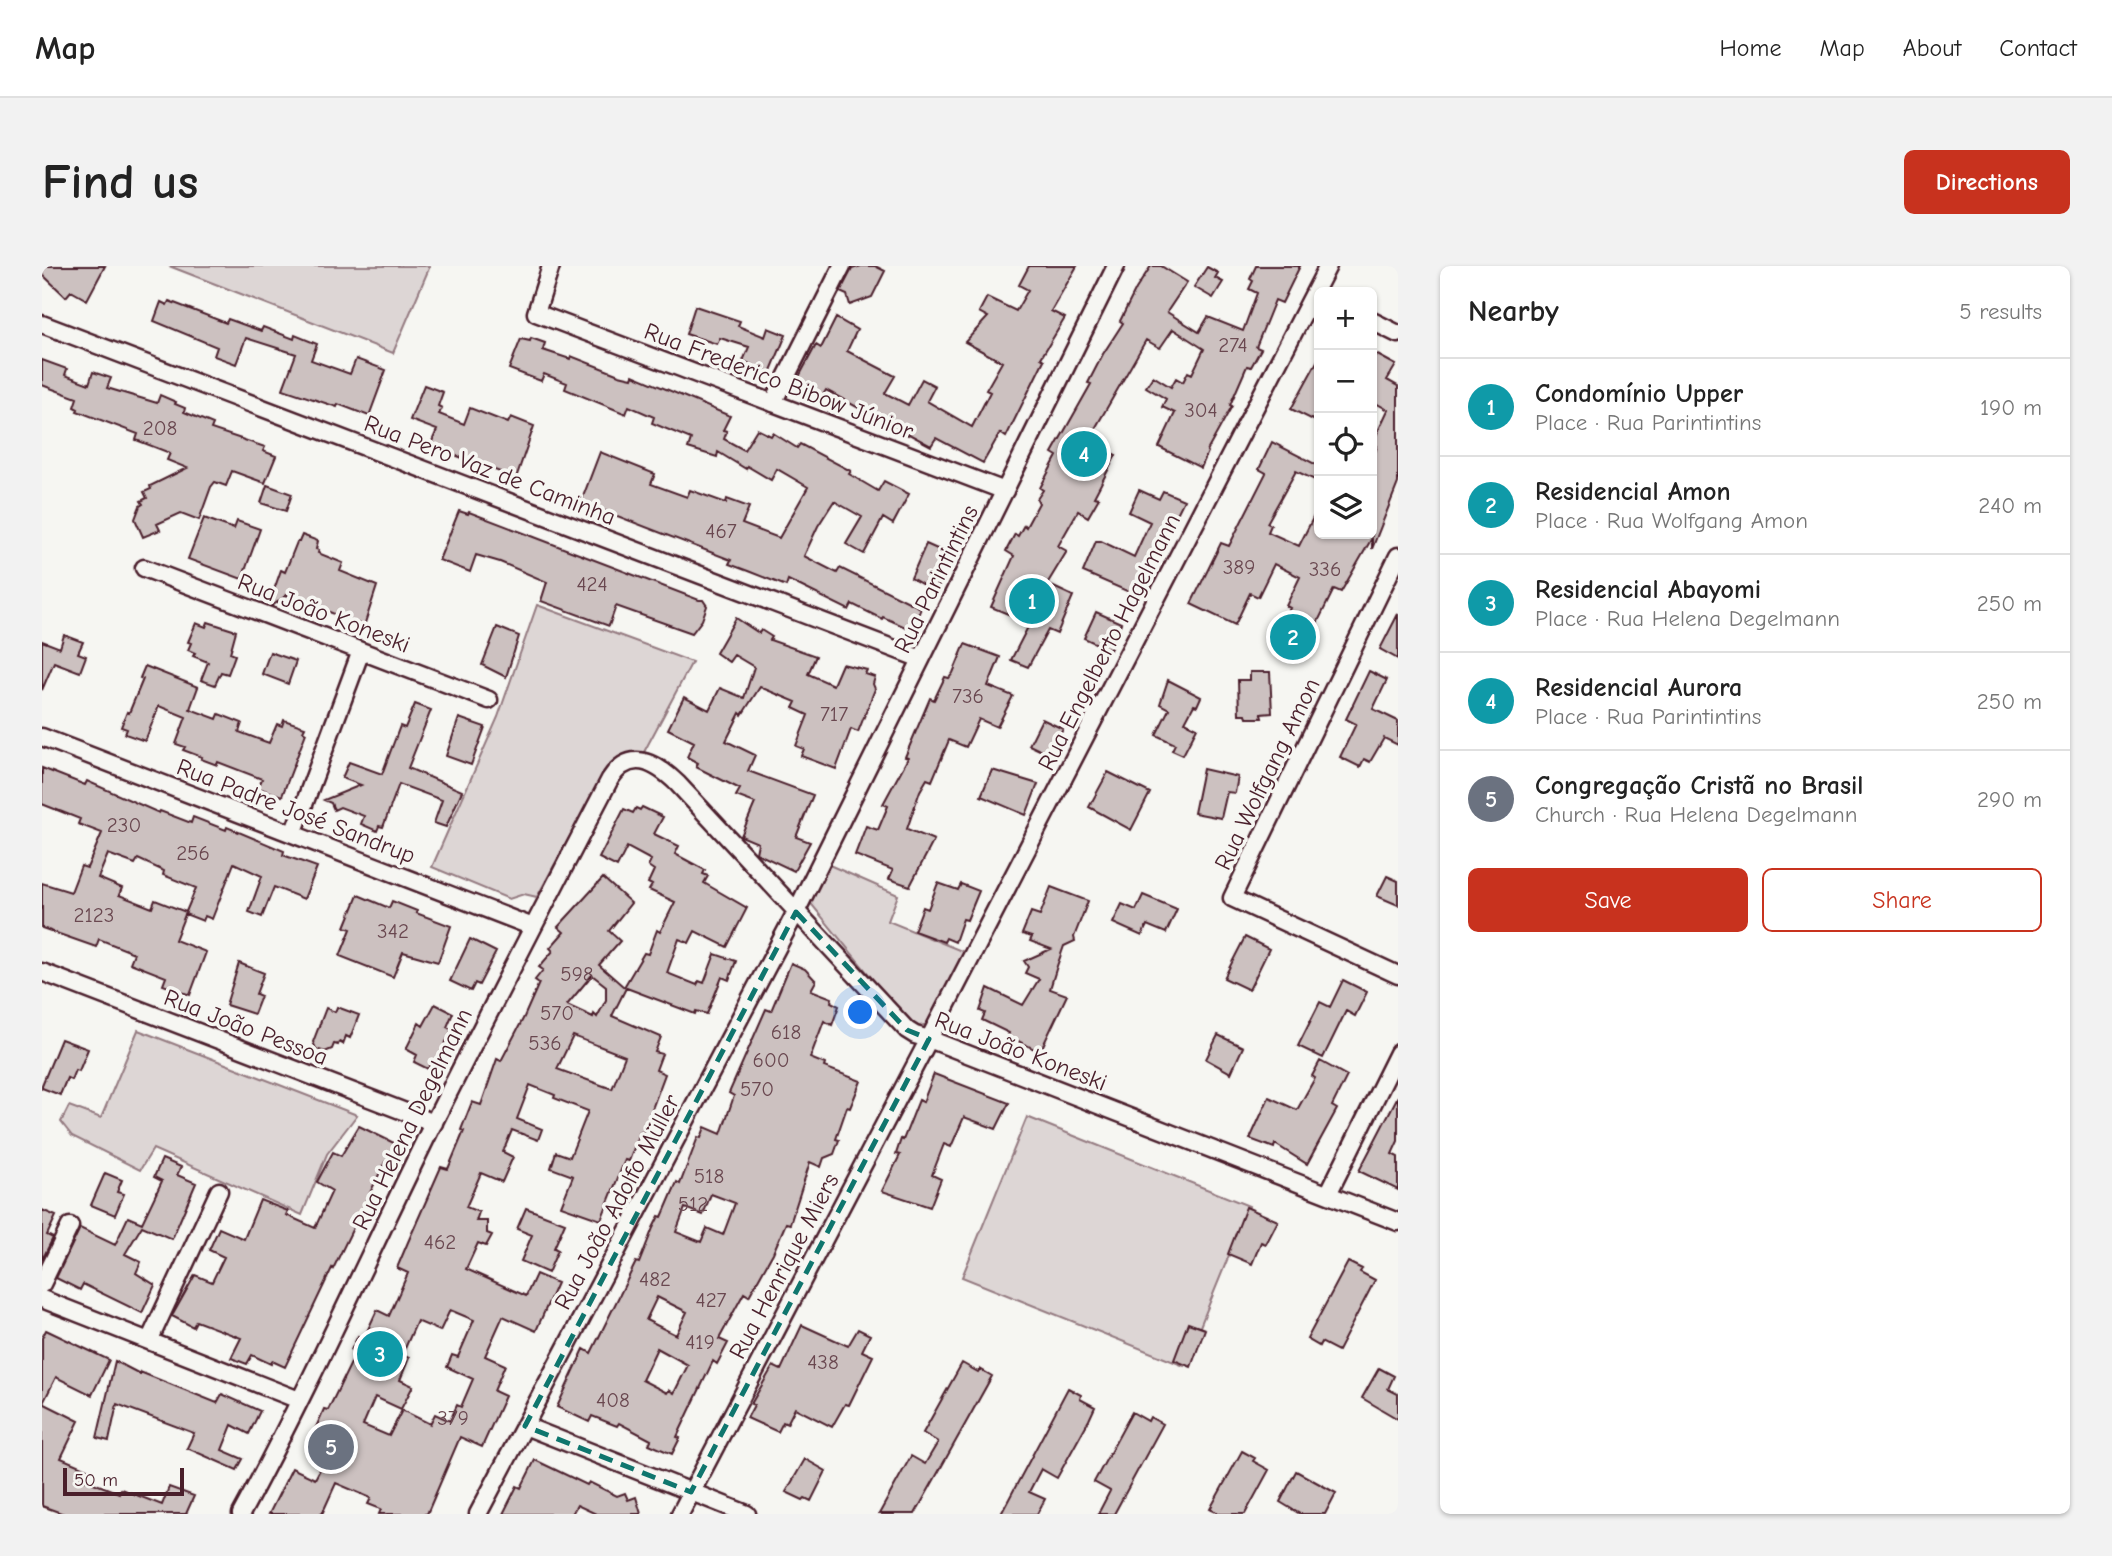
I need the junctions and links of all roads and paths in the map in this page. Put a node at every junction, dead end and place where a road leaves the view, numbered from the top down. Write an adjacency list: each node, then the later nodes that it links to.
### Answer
1 (551, 266): 10 (street, Rua Frederico Bibow Júnior)
2 (842, 266): 10 (street)
3 (1116, 266): 11 (street, Rua Parintintins)
4 (1328, 266): 5 (street, Rua Engelberto Hagelmann)
5 (1319, 287)
6 (1314, 298): 24 (street, Rua Engelberto Hagelmann)
7 (42, 324): 15 (street, Rua Pero Vaz de Caminha)
8 (1377, 324): 9 (street)
9 (1398, 334)
10 (773, 403): 11 (street, Rua Frederico Bibow Júnior)
11 (1005, 491): 15 (street, Rua Parintintins)
12 (1398, 556): 23 (street, Rua Wolfgang Amon)
13 (144, 568): 14 (street, Rua João Koneski)
14 (360, 651): 16 (street, Rua João Koneski); 19 (street)
15 (921, 659): 20 (street, Rua Parintintins)
16 (489, 701)
17 (42, 737): 19 (street, Rua Padre José Sandrup)
18 (639, 761): 20 (street, Rua João Koneski); 21 (street, Rua Helena Degelmann)
19 (293, 834): 21 (street, Rua Padre José Sandrup)
20 (796, 912): 24 (street, Rua João Koneski); 35 (street, Rua João Adolfo Müller)
21 (533, 927): 26 (street, Rua Helena Degelmann)
22 (42, 972): 26 (street, Rua João Pessoa)
23 (1398, 975)
24 (929, 1039): 28 (street, Rua João Koneski); 36 (street, Rua Henrique Miers)
25 (1398, 1053): 28 (street)
26 (434, 1123): 34 (street, Rua Helena Degelmann)
27 (219, 1191): 33 (street)
28 (1328, 1194): 29 (street, Rua João Koneski)
29 (1398, 1222)
30 (70, 1226): 31 (street)
31 (42, 1284)
32 (42, 1298): 33 (street)
33 (149, 1341): 34 (street)
34 (299, 1400): 37 (street, Rua Helena Degelmann)
35 (525, 1426): 36 (street); 38 (street, Rua João Adolfo Müller)
36 (691, 1492): 39 (street, Rua Henrique Miers); 40 (street)
37 (241, 1514)
38 (478, 1514)
39 (680, 1514)
40 (747, 1514)

